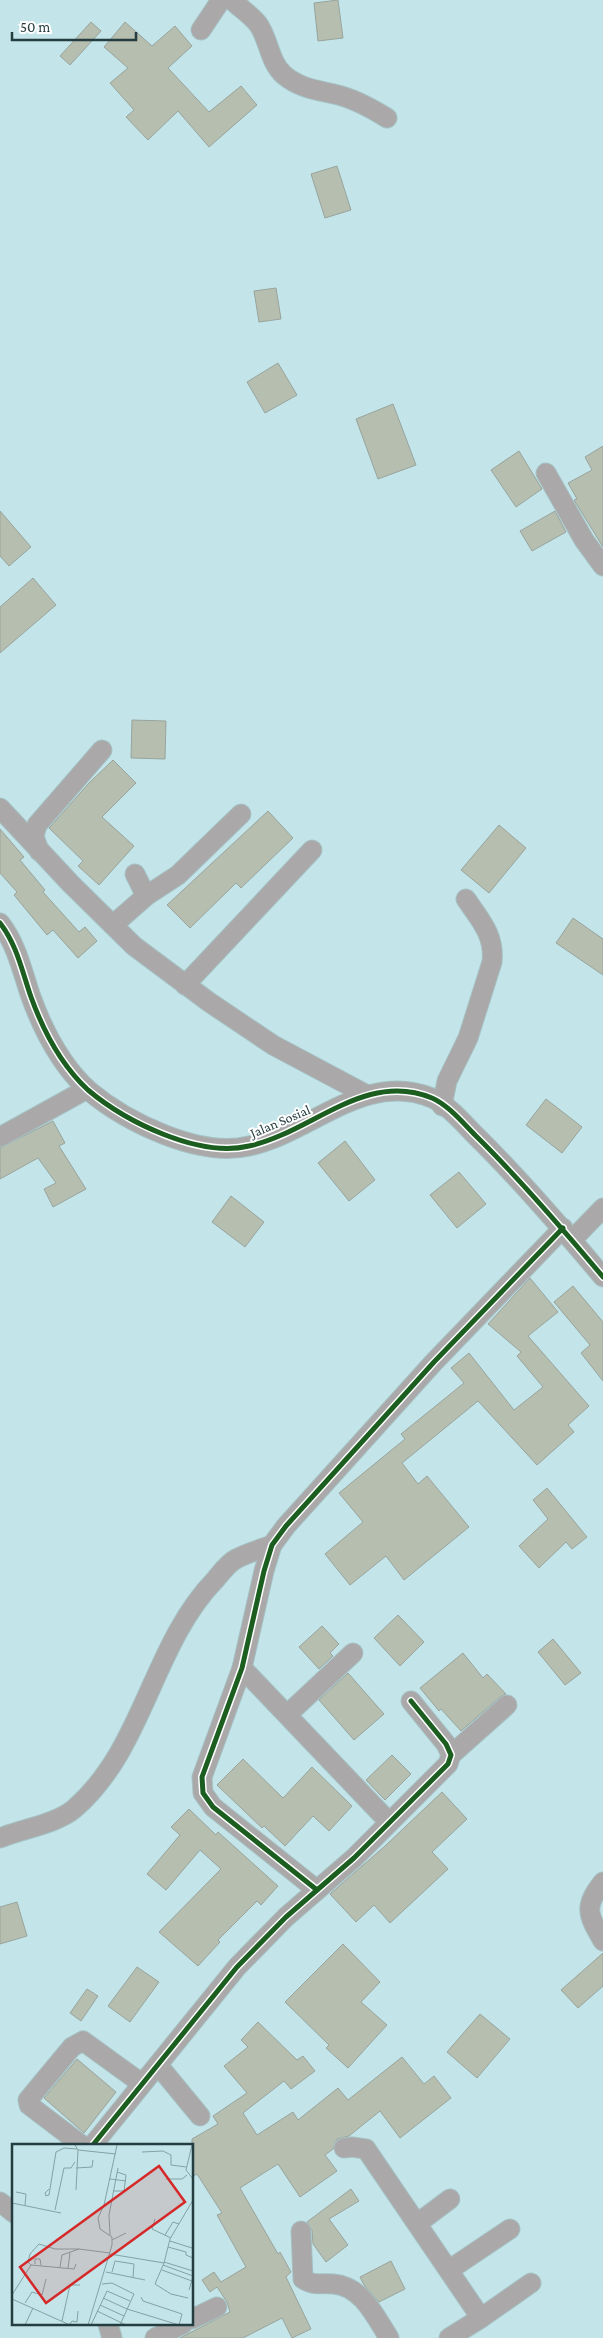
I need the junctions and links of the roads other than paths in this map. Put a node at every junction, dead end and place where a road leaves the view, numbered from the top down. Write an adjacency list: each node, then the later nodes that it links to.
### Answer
1 (221, 0): 3 (street)
2 (232, 0): 4 (street)
3 (201, 30)
4 (387, 118)
5 (546, 473): 6 (street)
6 (603, 566)
7 (102, 750): 11 (street)
8 (0, 808): 11 (street)
9 (241, 814): 13 (street)
10 (312, 850): 17 (street)
11 (39, 851): 16 (street)
12 (135, 874): 13 (street)
13 (146, 896): 16 (street)
14 (466, 900): 20 (street)
15 (0, 923): 18 (street, Jalan Sosial)
16 (113, 925): 17 (street)
17 (185, 985): 19 (street)
18 (87, 1089): 19 (street, Jalan Sosial); 21 (street)
19 (367, 1095): 20 (street, Jalan Sosial)
20 (442, 1106): 23 (street, Jalan Sosial)
21 (0, 1137)
22 (603, 1208): 23 (street)
23 (568, 1234): 24 (street, Jalan Sosial); 25 (street)
24 (603, 1277)
25 (272, 1545): 27 (street); 33 (street)
26 (353, 1653): 30 (street)
27 (242, 1668): 30 (street); 35 (street)
28 (410, 1701): 31 (street)
29 (507, 1705): 31 (street)
30 (288, 1714): 32 (street)
31 (452, 1755): 32 (street)
32 (389, 1822): 35 (street)
33 (0, 1838)
34 (603, 1882): 36 (street)
35 (317, 1890): 37 (street)
36 (603, 1940)
37 (158, 2065): 38 (street); 39 (street)
38 (141, 2082): 40 (street); 41 (street)
39 (200, 2116)
40 (80, 2144)
41 (94, 2144)
42 (344, 2148): 46 (street)
43 (450, 2199): 46 (street)
44 (0, 2202): 45 (street)
45 (12, 2211)
46 (418, 2223): 49 (street)
47 (510, 2229): 49 (street)
48 (301, 2231): 56 (street)
49 (449, 2270): 53 (street)
50 (530, 2284): 53 (street)
51 (217, 2307): 52 (street)
52 (194, 2318)
53 (481, 2318): 57 (street)
54 (179, 2326): 55 (street)
55 (155, 2338)
56 (389, 2338)
57 (449, 2338)

